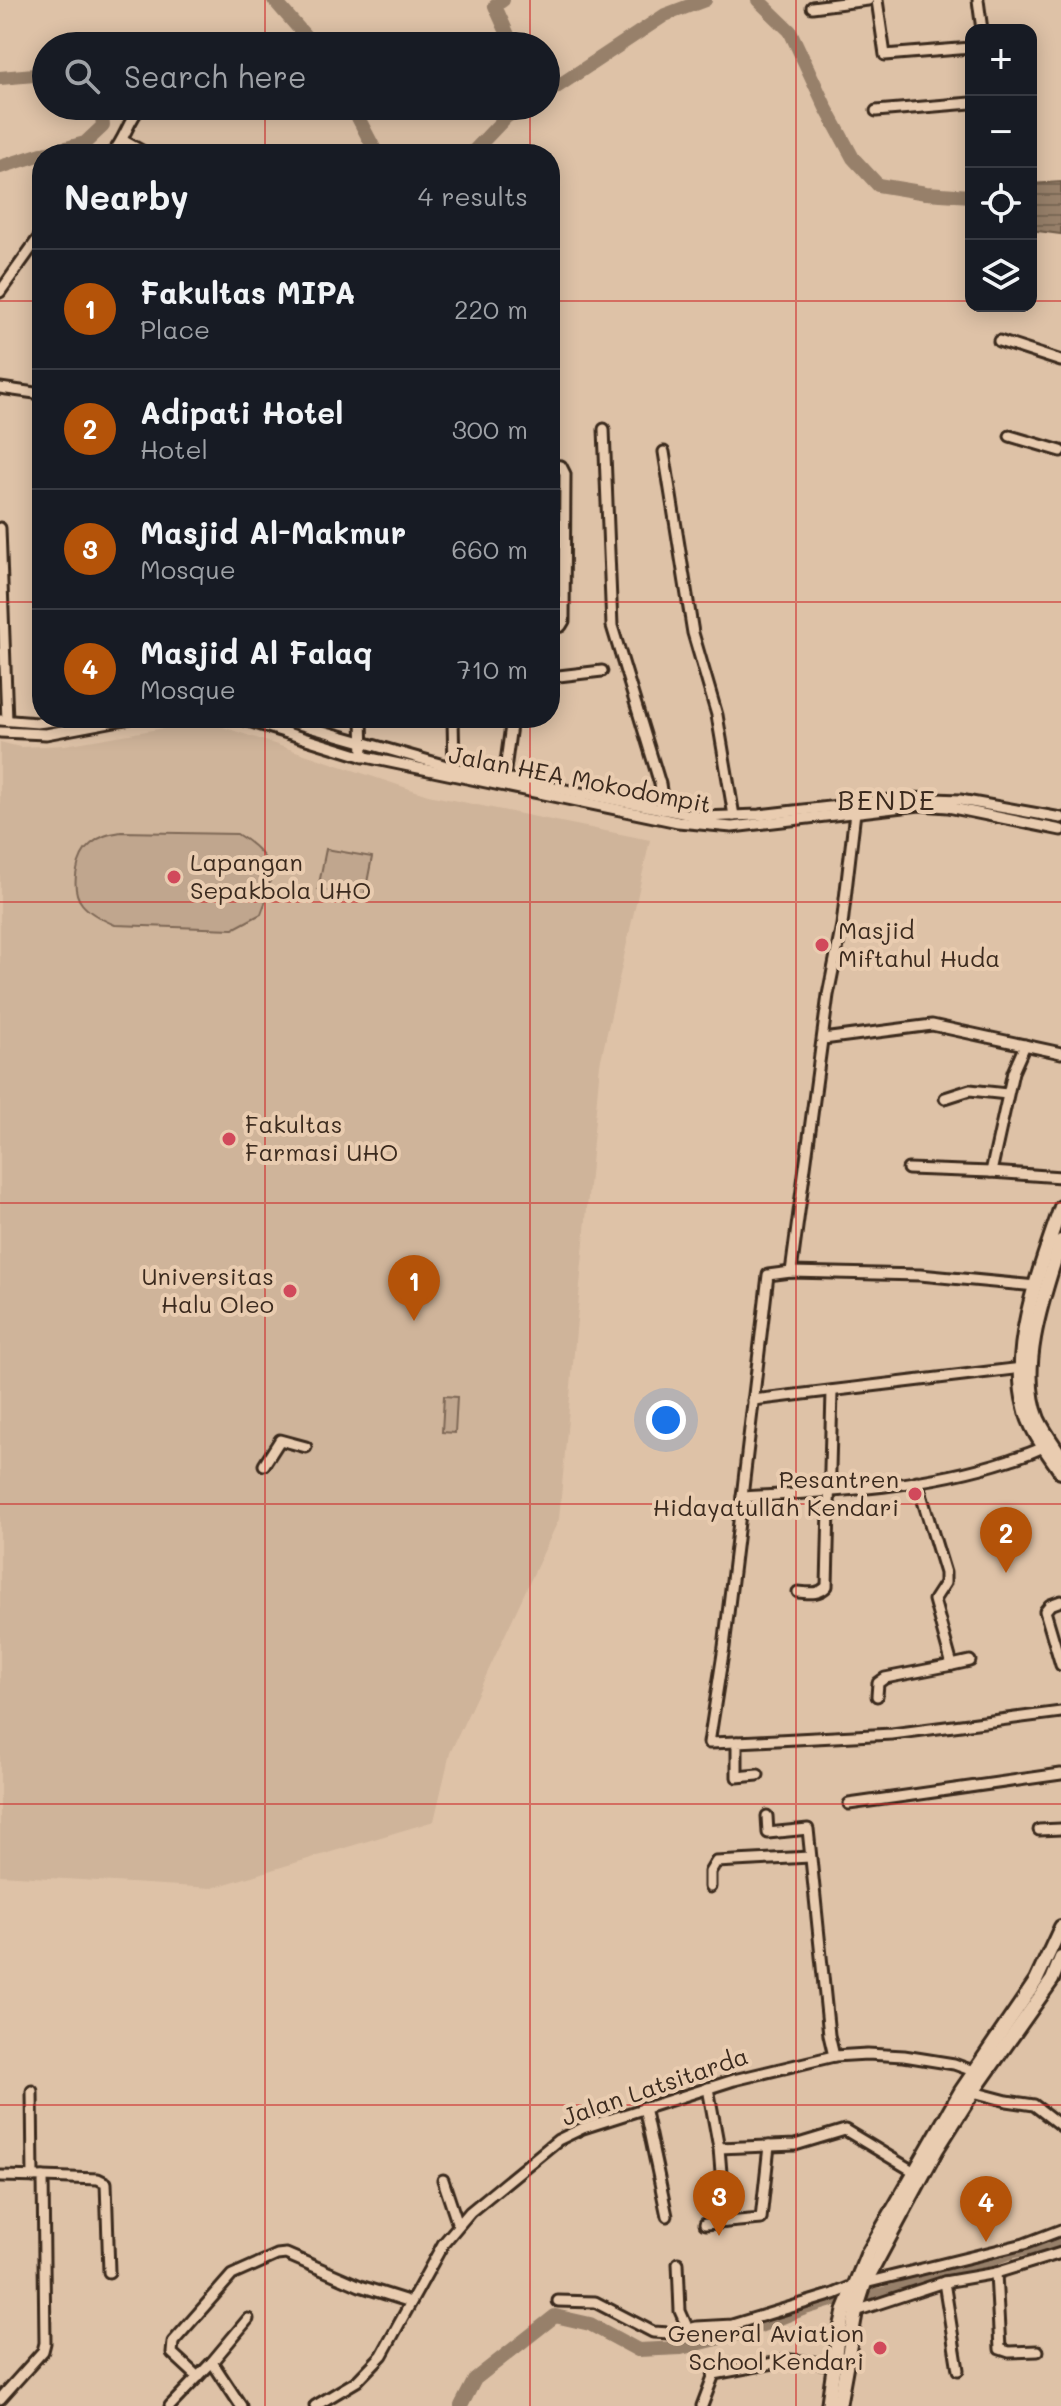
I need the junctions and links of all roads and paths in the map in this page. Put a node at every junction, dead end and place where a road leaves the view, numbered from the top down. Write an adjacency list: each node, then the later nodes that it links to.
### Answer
1 (868, 0): 4 (street)
2 (877, 0): 6 (street)
3 (978, 0): 5 (street)
4 (812, 7)
5 (981, 24)
6 (965, 48)
7 (965, 104): 8 (street)
8 (876, 111)
9 (128, 120): 10 (street)
10 (124, 141): 11 (street); 12 (street)
11 (121, 144)
12 (129, 144)
13 (32, 247): 14 (street)
14 (0, 292)
15 (999, 341): 16 (street)
16 (1061, 361)
17 (0, 388): 18 (street)
18 (32, 393)
19 (604, 429): 43 (street)
20 (1010, 436): 21 (street)
21 (1061, 451)
22 (664, 452): 45 (street)
23 (560, 466): 25 (street)
24 (0, 528): 28 (street)
25 (560, 626)
26 (602, 671): 27 (street)
27 (560, 676)
28 (4, 721): 29 (street)
29 (32, 723)
30 (76, 728): 36 (street)
31 (271, 728): 38 (street, Jalan HEA Mokodompit)
32 (311, 728): 37 (street, Jalan HEA Mokodompit)
33 (362, 728): 37 (street)
34 (453, 728): 39 (street)
35 (511, 728): 40 (street)
36 (0, 732)
37 (362, 743): 38 (street); 39 (street, Jalan HEA Mokodompit)
38 (363, 757): 41 (street, Jalan HEA Mokodompit)
39 (454, 768): 40 (street, Jalan HEA Mokodompit)
40 (504, 777): 41 (street, Jalan HEA Mokodompit)
41 (615, 805): 43 (street, Jalan HEA Mokodompit); 44 (street, Jalan HEA Mokodompit)
42 (980, 808): 44 (street, Jalan HEA Mokodompit); 45 (street, Jalan HEA Mokodompit); 46 (street, Jalan HEA Mokodompit); 47 (street, Jalan HEA Mokodompit)
43 (664, 810): 45 (street, Jalan HEA Mokodompit)
44 (855, 812): 48 (street)
45 (734, 816)
46 (1061, 818)
47 (1061, 830)
48 (823, 1039): 49 (street); 58 (street)
49 (1025, 1045): 50 (street); 51 (street)
50 (1061, 1053)
51 (1007, 1094): 52 (street); 54 (street)
52 (945, 1098)
53 (908, 1169): 54 (street)
54 (991, 1172): 55 (street)
55 (1061, 1177)
56 (1061, 1207): 57 (highway)
57 (1055, 1247): 59 (highway); 63 (highway)
58 (791, 1272): 59 (street); 62 (street)
59 (1036, 1286): 60 (highway)
60 (1022, 1368): 61 (street); 63 (highway)
61 (832, 1391): 62 (street); 69 (street)
62 (753, 1400): 70 (street)
63 (1048, 1444): 65 (highway); 67 (highway); 68 (street)
64 (306, 1447): 66 (street)
65 (1061, 1456)
66 (264, 1465)
67 (1061, 1472)
68 (917, 1481): 69 (street); 74 (street)
69 (830, 1492): 70 (street); 71 (street)
70 (742, 1497): 78 (street)
71 (798, 1592)
72 (1061, 1601): 75 (street)
73 (970, 1661): 74 (street)
74 (952, 1665): 76 (street)
75 (1061, 1665)
76 (877, 1696)
77 (1061, 1712): 78 (street)
78 (737, 1742): 80 (street)
79 (1061, 1774): 81 (street)
80 (758, 1775)
81 (849, 1804)
82 (767, 1816): 85 (street)
83 (1061, 1829): 84 (street)
84 (1039, 1830)
85 (810, 1857): 86 (street); 90 (street)
86 (710, 1887)
87 (1061, 1927): 91 (highway)
88 (1061, 1958): 89 (highway)
89 (1056, 1981): 91 (highway)
90 (834, 2056): 91 (street, Jalan Latsitarda); 92 (street, Jalan Latsitarda)
91 (979, 2074): 94 (highway); 99 (highway)
92 (708, 2088): 95 (street, Jalan Latsitarda); 98 (street)
93 (32, 2091): 101 (street)
94 (973, 2092): 96 (street); 109 (highway)
95 (644, 2107): 103 (street); 106 (street, Jalan Latsitarda)
96 (1061, 2126)
97 (769, 2146): 98 (street); 99 (street); 104 (street)
98 (719, 2148): 104 (street)
99 (913, 2171): 109 (highway)
100 (0, 2176): 101 (street)
101 (38, 2177): 111 (street); 125 (street)
102 (443, 2180): 106 (street)
103 (667, 2216)
104 (725, 2222): 105 (street)
105 (705, 2224)
106 (458, 2225): 116 (street, Jalan Latsitarda)
107 (1061, 2230): 114 (street)
108 (1061, 2253): 112 (street)
109 (872, 2258): 114 (highway)
110 (678, 2263): 119 (street)
111 (109, 2272)
112 (996, 2273): 113 (street); 120 (street)
113 (944, 2282): 117 (street); 123 (street)
114 (858, 2287): 117 (highway); 119 (street)
115 (558, 2301): 119 (street)
116 (411, 2302): 124 (street); 128 (street, Jalan Latsitarda)
117 (850, 2310): 122 (highway); 131 (highway)
118 (248, 2319): 121 (street)
119 (688, 2329)
120 (1038, 2351)
121 (212, 2362): 124 (street); 127 (street)
122 (833, 2364): 129 (street); 130 (highway)
123 (958, 2370)
124 (198, 2377): 126 (street)
125 (0, 2399)
126 (170, 2406)
127 (241, 2406)
128 (315, 2406)
129 (702, 2406)
130 (828, 2406)
131 (839, 2406)

